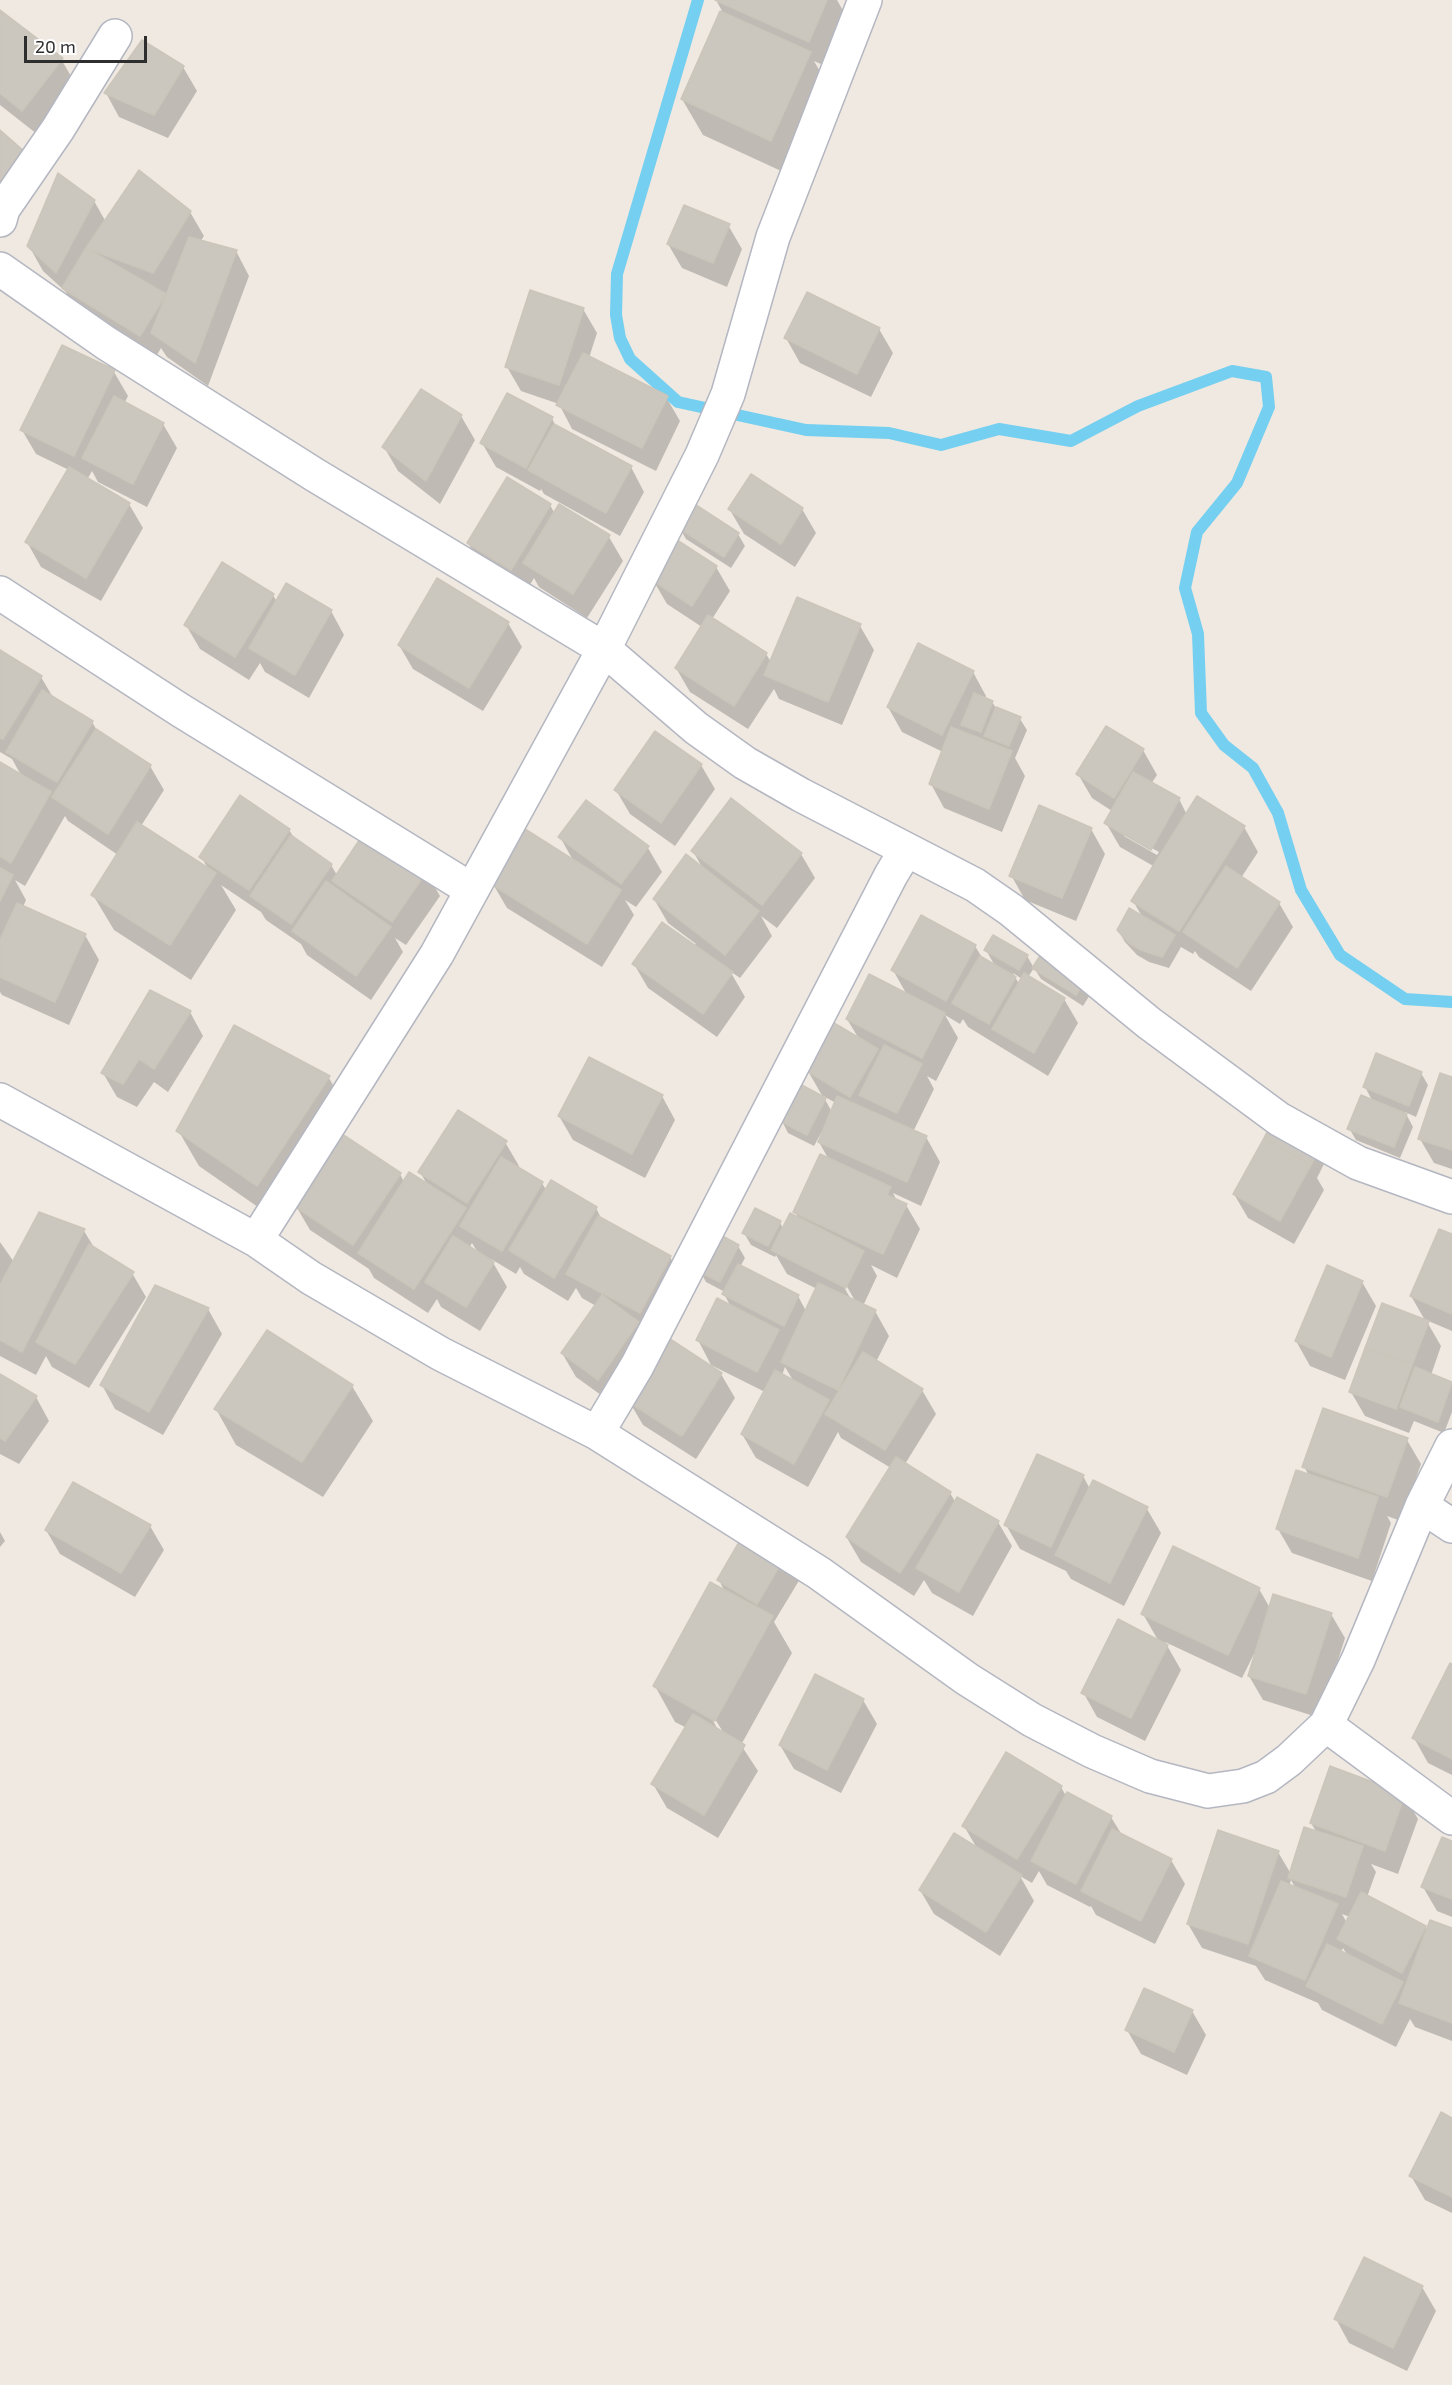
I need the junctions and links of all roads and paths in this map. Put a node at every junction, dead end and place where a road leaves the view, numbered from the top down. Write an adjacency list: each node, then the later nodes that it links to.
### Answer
1 (864, 0): 6 (street)
2 (115, 36): 3 (street)
3 (0, 220)
4 (0, 269): 6 (street)
5 (0, 593): 8 (street)
6 (604, 649): 7 (street); 8 (street)
7 (906, 850): 10 (street); 12 (street)
8 (472, 890): 11 (street)
9 (0, 1100): 11 (street)
10 (1452, 1197)
11 (256, 1240): 12 (street)
12 (597, 1433): 16 (street)
13 (1452, 1446): 14 (street)
14 (1422, 1506): 15 (street); 16 (street)
15 (1452, 1526)
16 (1326, 1725): 17 (street)
17 (1452, 1818)

